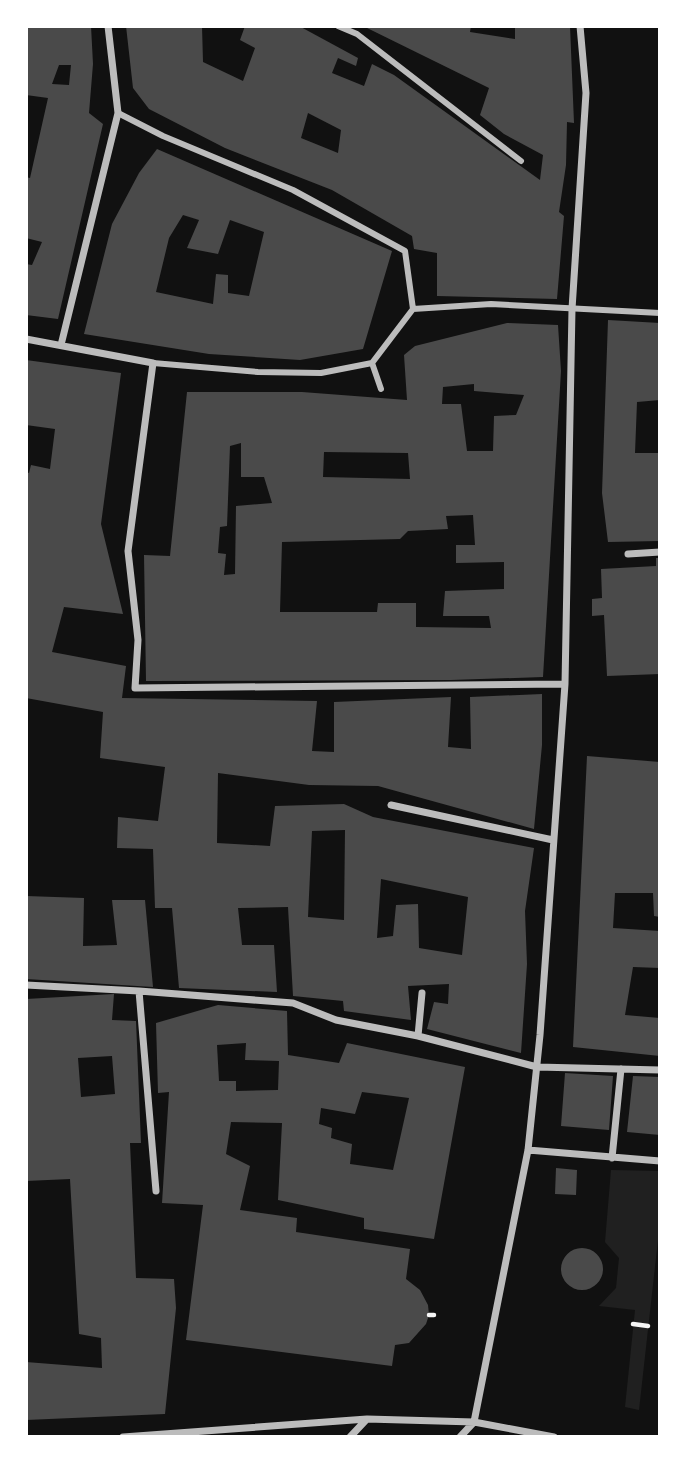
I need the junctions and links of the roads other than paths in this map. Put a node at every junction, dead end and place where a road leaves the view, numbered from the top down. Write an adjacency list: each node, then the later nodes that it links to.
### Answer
1 (108, 26): 4 (street)
2 (338, 26): 5 (street)
3 (580, 26): 7 (street)
4 (118, 113): 6 (street); 10 (street)
5 (521, 161)
6 (412, 309): 7 (street); 12 (street)
7 (572, 309): 8 (street); 16 (street)
8 (660, 313)
9 (26, 339): 10 (street)
10 (61, 345): 11 (street)
11 (153, 363): 12 (street); 16 (street)
12 (372, 363): 13 (street)
13 (381, 389)
14 (660, 552): 15 (street)
15 (628, 554)
16 (565, 684): 18 (street)
17 (391, 805): 18 (street)
18 (553, 840): 23 (street)
19 (26, 985): 20 (street)
20 (139, 991): 22 (street); 29 (street)
21 (422, 993): 22 (street)
22 (418, 1036): 23 (street)
23 (537, 1067): 24 (street); 26 (street)
24 (621, 1069): 25 (street); 27 (street)
25 (660, 1070)
26 (528, 1150): 27 (street); 31 (street)
27 (612, 1158): 28 (street)
28 (660, 1161)
29 (156, 1191)
30 (367, 1419): 31 (street); 32 (street); 33 (street)
31 (474, 1422): 34 (street); 35 (street)
32 (122, 1437)
33 (350, 1437)
34 (460, 1437)
35 (554, 1437)

